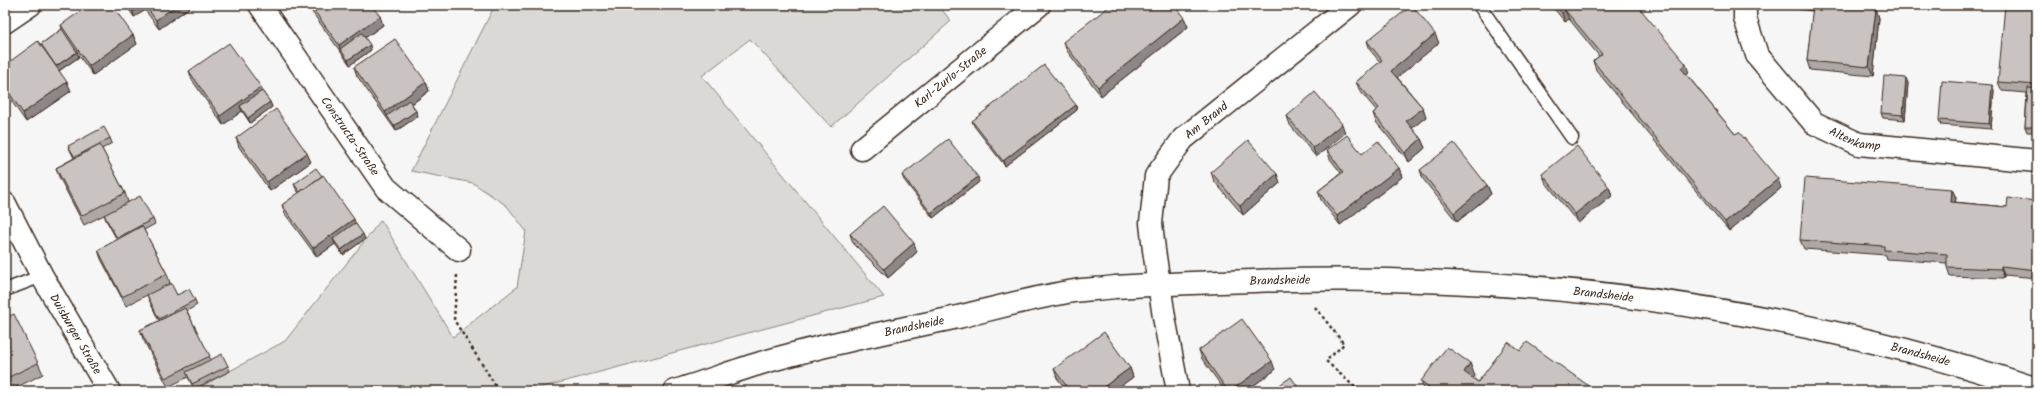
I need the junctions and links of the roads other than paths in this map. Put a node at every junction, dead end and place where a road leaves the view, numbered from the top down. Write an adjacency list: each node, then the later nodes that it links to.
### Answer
1 (30, 5): 7 (street)
2 (260, 5): 12 (street, Constructa-Straße)
3 (1039, 5): 9 (street, Karl-Zurlo-Straße)
4 (1350, 5): 14 (street, Am Brand)
5 (1479, 5): 8 (lane)
6 (1745, 5): 10 (street, Altenkamp)
7 (5, 22)
8 (1572, 138)
9 (862, 149)
10 (2037, 161)
11 (5, 204): 13 (street, Duisburger Straße)
12 (459, 250)
13 (42, 276): 15 (lane); 17 (street, Duisburger Straße)
14 (1158, 284): 16 (street, Brandsheide); 18 (street, Brandsheide); 19 (street)
15 (5, 290)
16 (2037, 389)
17 (109, 391)
18 (675, 391)
19 (1178, 391)

